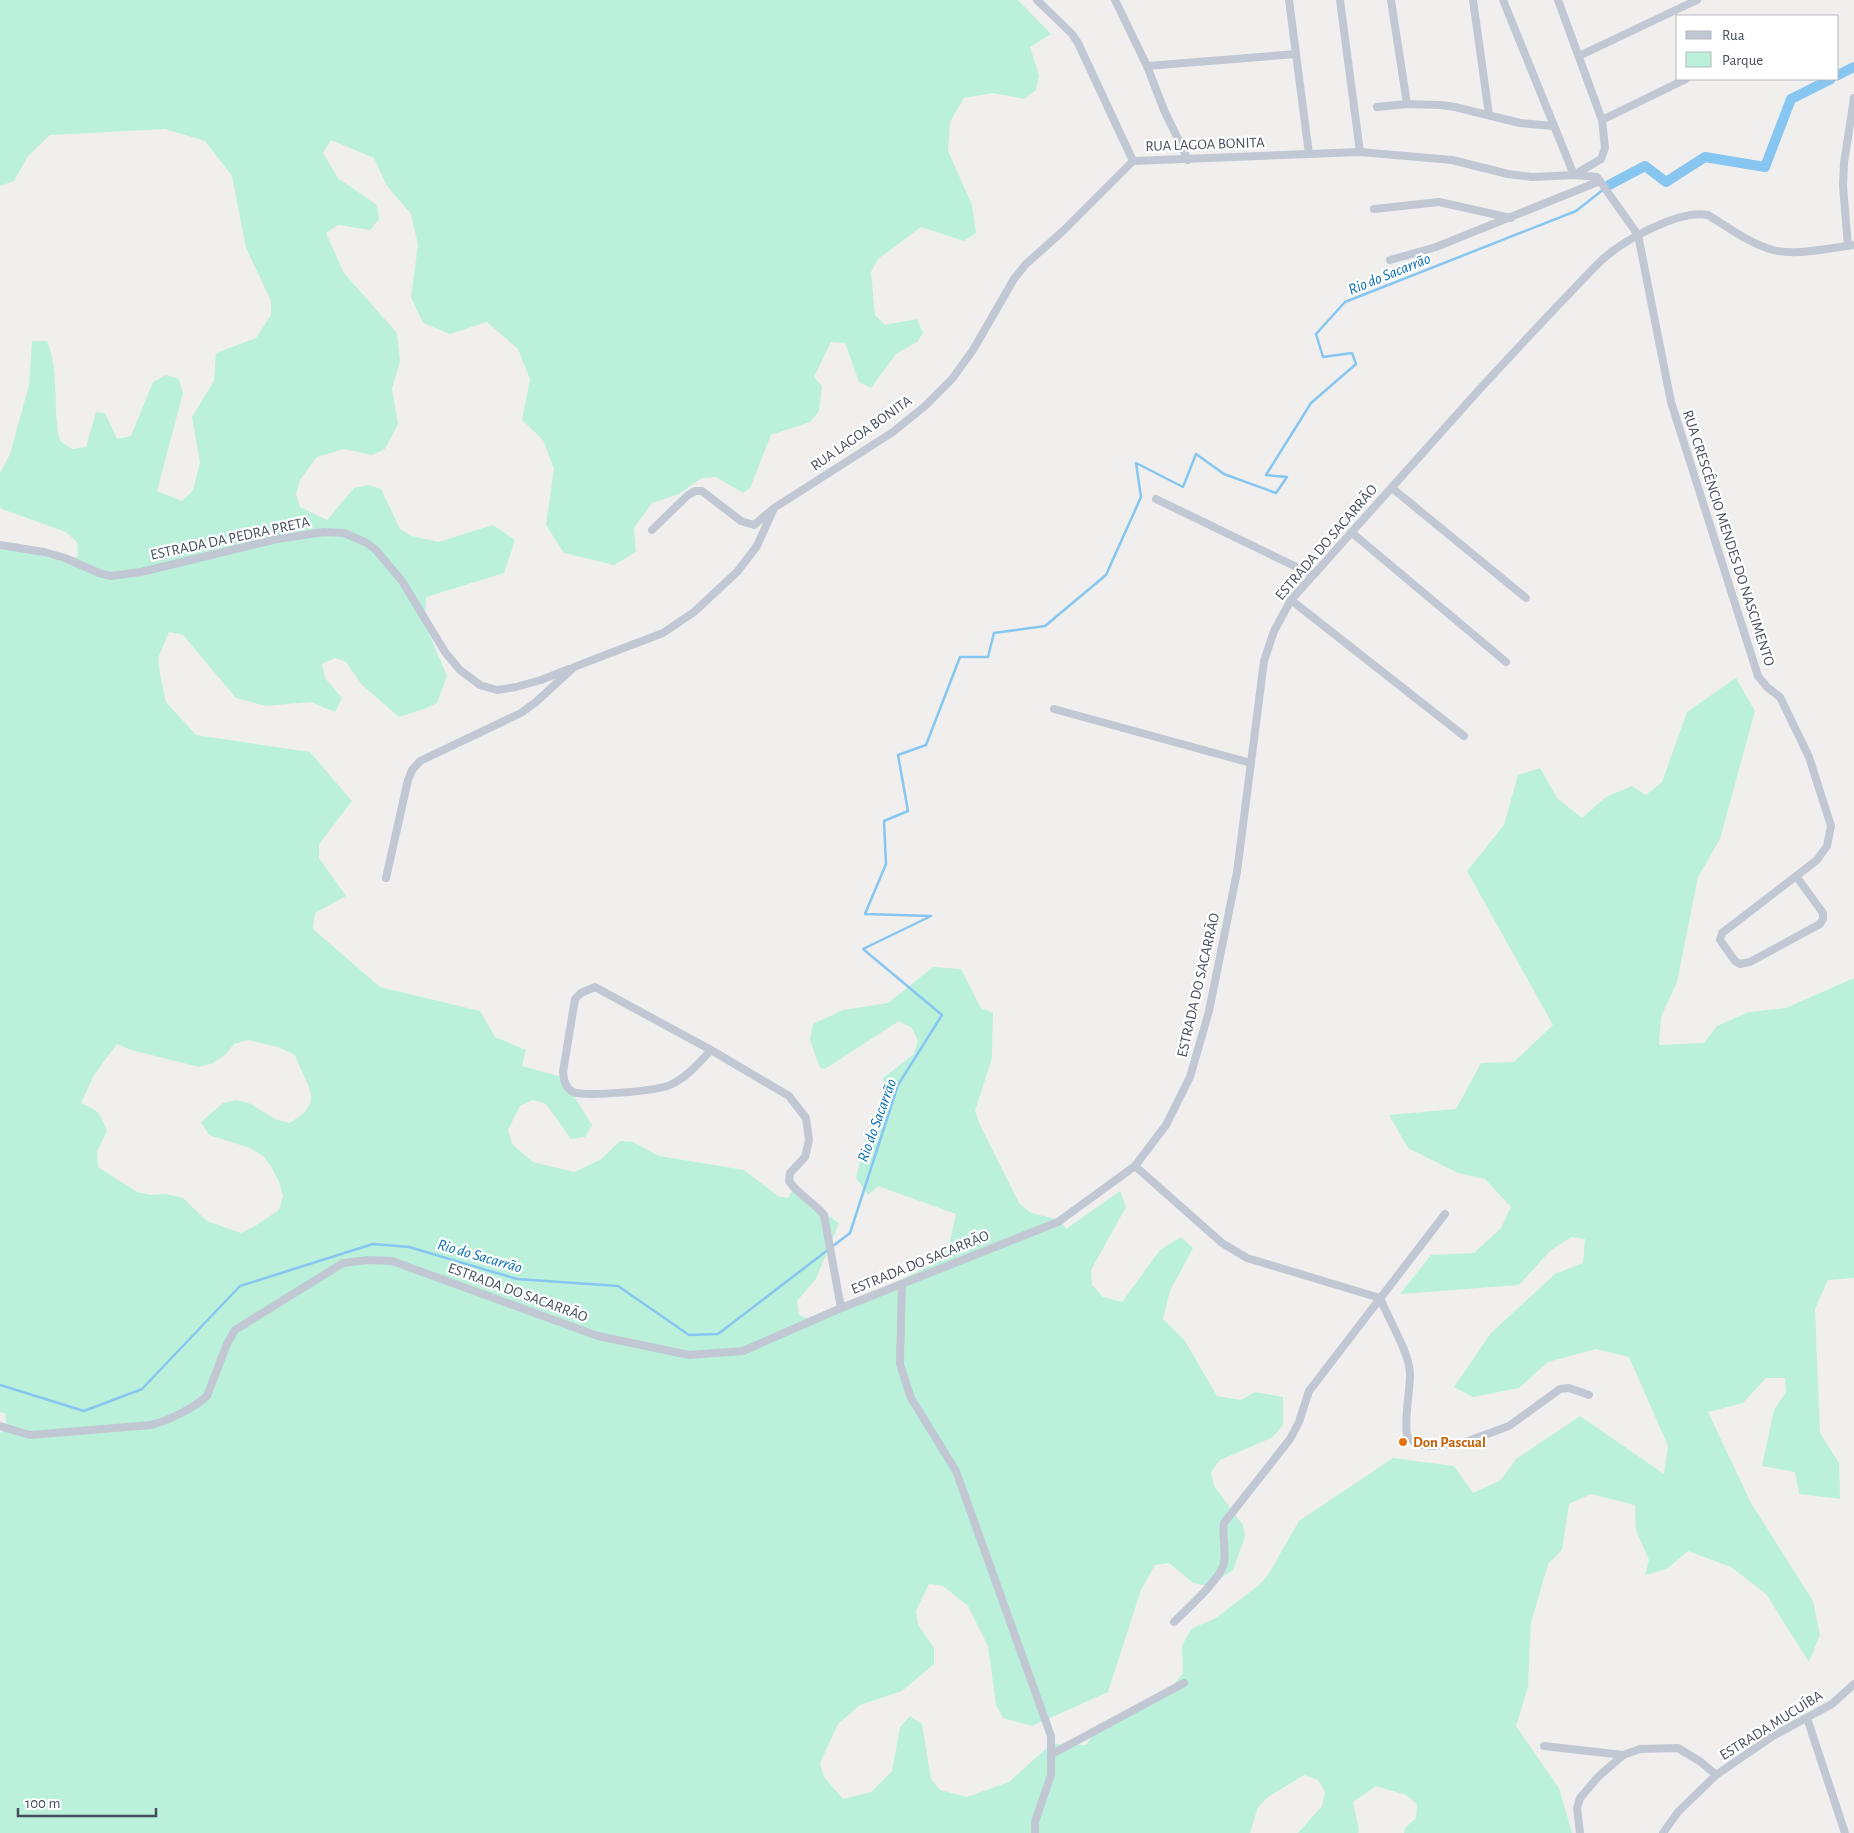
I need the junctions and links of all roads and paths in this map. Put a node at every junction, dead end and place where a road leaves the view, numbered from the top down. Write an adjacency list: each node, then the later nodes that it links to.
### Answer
1 (1037, 0): 23 (street)
2 (1115, 0): 12 (street)
3 (1289, 0): 10 (street)
4 (1340, 0): 20 (street)
5 (1391, 0): 15 (street)
6 (1473, 0): 17 (street)
7 (1503, 0): 19 (street)
8 (1558, 0): 11 (street)
9 (1696, 0): 11 (street)
10 (1296, 54): 12 (street); 21 (street)
11 (1579, 56): 18 (street)
12 (1147, 66): 22 (street)
13 (1684, 80): 18 (street)
14 (1854, 98): 29 (street)
15 (1407, 104): 16 (street); 17 (street)
16 (1377, 107)
17 (1489, 115): 19 (street)
18 (1602, 120): 24 (street)
19 (1553, 126): 24 (street)
20 (1360, 152): 21 (street, RUA LAGOA BONITA); 24 (street, RUA LAGOA BONITA)
21 (1309, 154): 22 (street, RUA LAGOA BONITA)
22 (1188, 160): 23 (street, RUA LAGOA BONITA)
23 (1133, 161): 33 (street, RUA LAGOA BONITA)
24 (1574, 174): 25 (street, RUA LAGOA BONITA)
25 (1602, 182): 27 (street); 28 (street)
26 (1374, 209): 27 (street)
27 (1511, 218): 30 (street)
28 (1638, 235): 29 (street, ESTRADA DO SACARRÃO); 31 (street, ESTRADA DO SACARRÃO); 45 (street, RUA CRESCÊNCIO MENDES DO NASCIMENTO)
29 (1851, 245)
30 (1390, 260)
31 (1392, 488): 35 (street, ESTRADA DO SACARRÃO); 38 (street)
32 (1156, 499): 37 (street)
33 (774, 508): 34 (street); 41 (street)
34 (652, 530)
35 (1351, 532): 37 (street, ESTRADA DO SACARRÃO); 40 (street)
36 (0, 545): 41 (street, ESTRADA DA PEDRA PRETA)
37 (1313, 575): 39 (street, ESTRADA DO SACARRÃO)
38 (1526, 598)
39 (1291, 600): 43 (street); 44 (street, ESTRADA DO SACARRÃO)
40 (1506, 662)
41 (574, 666): 46 (street)
42 (1054, 709): 44 (street)
43 (1464, 736)
44 (1251, 763): 48 (street, ESTRADA DO SACARRÃO)
45 (1796, 876): 45 (street, RUA CRESCÊNCIO MENDES DO NASCIMENTO)
46 (386, 878)
47 (712, 1050): 47 (street); 52 (street)
48 (1135, 1166): 50 (street, ESTRADA DO SACARRÃO); 51 (street)
49 (1445, 1214): 51 (street)
50 (902, 1284): 52 (street, ESTRADA DO SACARRÃO); 60 (street)
51 (1380, 1298): 53 (street); 55 (street)
52 (841, 1308): 54 (street, ESTRADA DO SACARRÃO)
53 (1589, 1395)
54 (0, 1426)
55 (1174, 1622)
56 (1184, 1683): 60 (street)
57 (1854, 1684): 58 (street, ESTRADA MUCUÍBA)
58 (1807, 1718): 62 (street, ESTRADA MUCUÍBA); 66 (street)
59 (1544, 1746): 61 (street)
60 (1052, 1754): 63 (street)
61 (1623, 1755): 62 (street); 64 (street)
62 (1716, 1775): 65 (street, ESTRADA MUCUÍBA)
63 (1035, 1833)
64 (1580, 1833)
65 (1663, 1833)
66 (1845, 1833)

